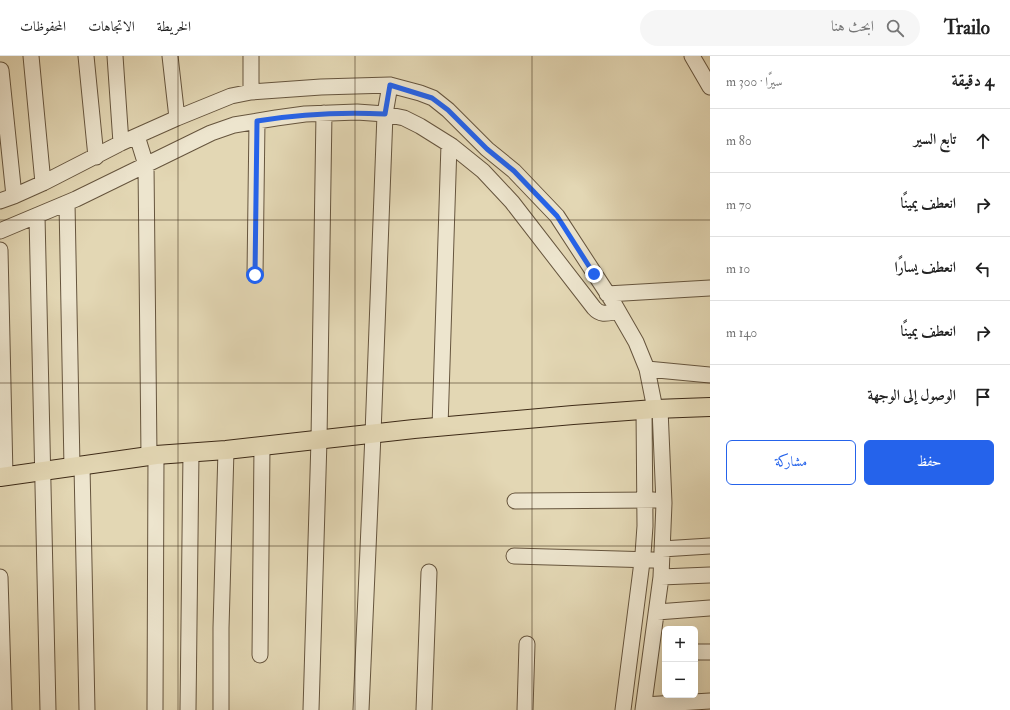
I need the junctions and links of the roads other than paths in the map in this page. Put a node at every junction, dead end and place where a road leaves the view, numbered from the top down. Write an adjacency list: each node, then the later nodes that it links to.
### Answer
1 (31, 56): 20 (street)
2 (86, 56): 18 (street)
3 (115, 56): 16 (street)
4 (170, 56): 13 (street)
5 (251, 56): 10 (street)
6 (692, 56): 8 (street)
7 (1, 70): 21 (street)
8 (710, 87)
9 (390, 89): 10 (street); 11 (street); 28 (street)
10 (251, 92): 13 (street)
11 (386, 111): 12 (street); 17 (street); 35 (street)
12 (324, 113): 14 (street); 36 (street)
13 (177, 118): 15 (street)
14 (257, 121): 19 (street); 26 (street)
15 (137, 136): 16 (street); 19 (street)
16 (122, 144): 18 (street)
17 (449, 144): 29 (street); 34 (street)
18 (96, 157): 20 (street)
19 (146, 165): 22 (street); 40 (street)
20 (43, 183): 21 (street)
21 (7, 198)
22 (67, 203): 23 (street); 41 (street)
23 (37, 216): 24 (street); 42 (street)
24 (0, 231)
25 (0, 250): 43 (street)
26 (255, 275)
27 (710, 288): 28 (street)
28 (607, 294): 29 (street)
29 (618, 311): 30 (street)
30 (647, 369): 31 (street); 33 (street)
31 (710, 375)
32 (710, 406): 33 (main road)
33 (653, 409): 34 (main road); 44 (street); 46 (street)
34 (440, 427): 35 (main road)
35 (373, 434): 36 (main road); 71 (street)
36 (319, 440): 37 (main road); 70 (street)
37 (262, 446): 38 (main road); 61 (street)
38 (226, 450): 39 (main road); 69 (street)
39 (190, 452): 40 (main road); 68 (street)
40 (152, 455): 41 (main road); 67 (street)
41 (77, 466): 42 (main road); 66 (street)
42 (42, 472): 43 (main road); 65 (street)
43 (3, 476)
44 (664, 500): 46 (street); 48 (street)
45 (515, 501): 46 (street)
46 (645, 501): 50 (street)
47 (710, 546): 48 (street)
48 (662, 554): 50 (street); 54 (street)
49 (514, 556): 50 (street)
50 (643, 560): 74 (street)
51 (429, 572): 72 (street)
52 (710, 575): 54 (street)
53 (0, 577): 64 (street)
54 (661, 577): 56 (street)
55 (710, 608): 56 (street)
56 (657, 612): 60 (street)
57 (527, 644): 73 (street)
58 (698, 652): 59 (street)
59 (710, 652)
60 (658, 654): 63 (street)
61 (260, 656)
62 (710, 700): 63 (street)
63 (644, 707)
64 (4, 710)
65 (48, 710)
66 (87, 710)
67 (155, 710)
68 (188, 710)
69 (221, 710)
70 (311, 710)
71 (360, 710)
72 (424, 710)
73 (525, 710)
74 (623, 710)

